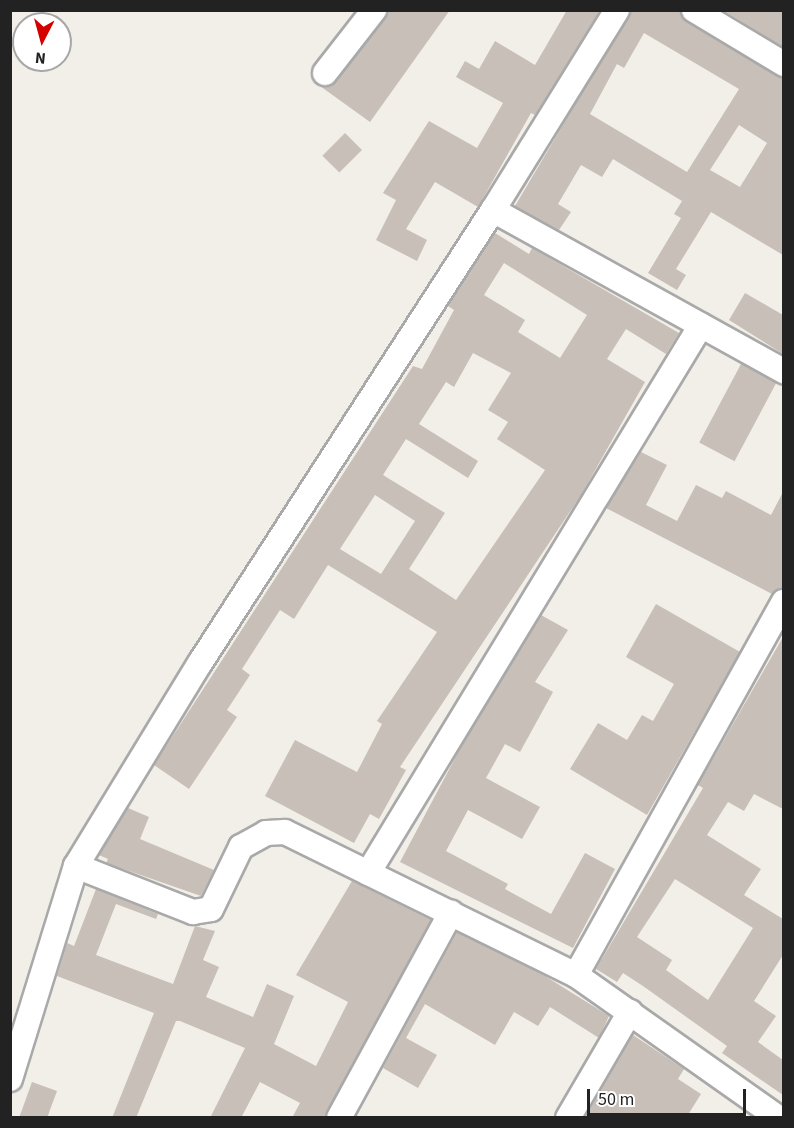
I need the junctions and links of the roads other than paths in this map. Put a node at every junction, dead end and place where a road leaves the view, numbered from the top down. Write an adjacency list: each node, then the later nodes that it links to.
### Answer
1 (374, 10): 5 (street)
2 (617, 10): 6 (street)
3 (694, 10): 4 (street)
4 (783, 64)
5 (325, 73)
6 (493, 210): 7 (street); 10 (street)
7 (701, 325): 8 (street); 11 (street)
8 (783, 371)
9 (783, 603): 13 (street)
10 (76, 866): 11 (street); 15 (street)
11 (368, 873): 12 (street)
12 (451, 913): 13 (street); 16 (street)
13 (576, 975): 14 (street)
14 (630, 1012): 17 (street); 18 (street)
15 (10, 1079)
16 (339, 1118)
17 (568, 1118)
18 (779, 1118)

